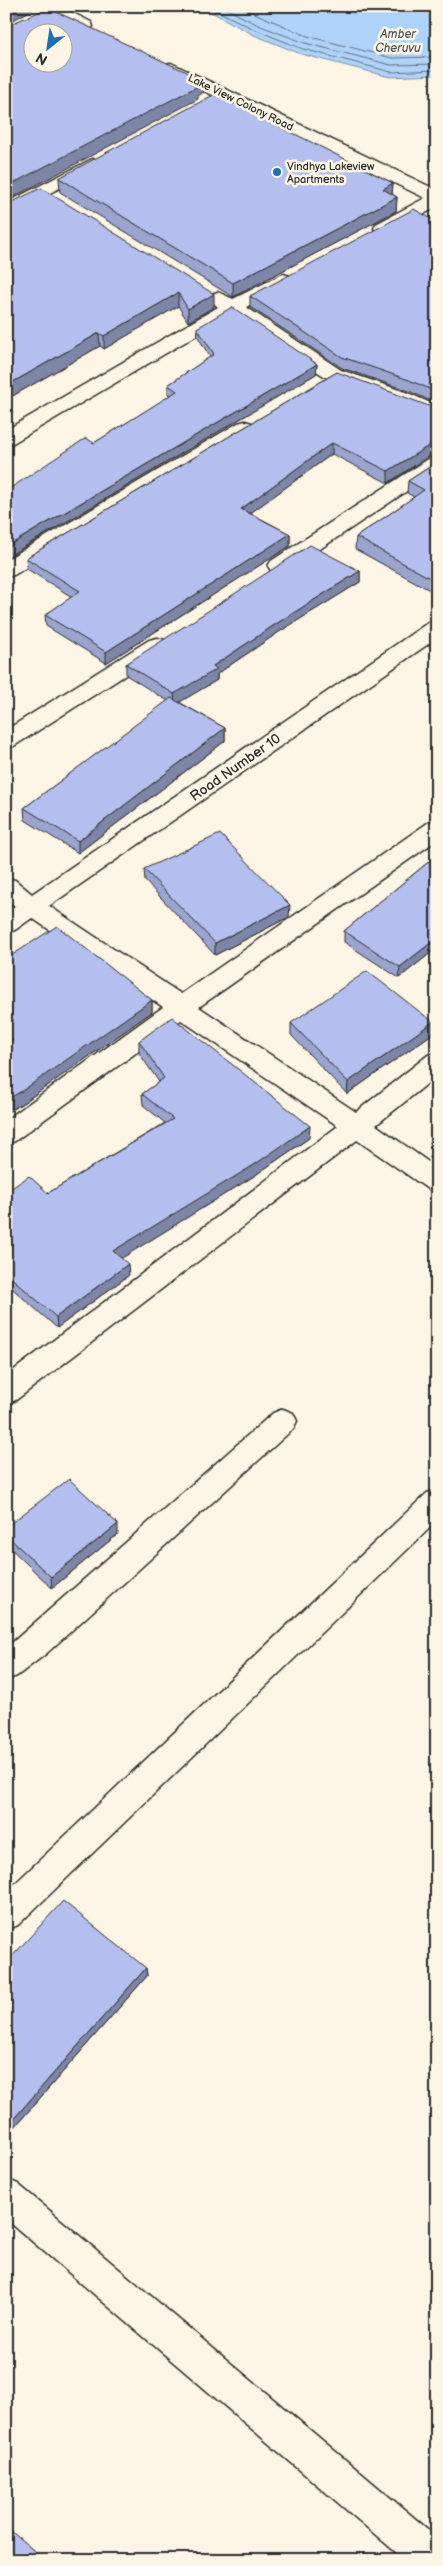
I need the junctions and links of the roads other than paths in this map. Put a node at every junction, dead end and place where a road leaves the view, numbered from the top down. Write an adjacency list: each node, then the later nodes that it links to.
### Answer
1 (45, 11): 2 (street)
2 (104, 35)
3 (155, 60): 4 (street, Lake View Colony Road)
4 (224, 94): 5 (street); 8 (street, Lake View Colony Road)
5 (206, 103)
6 (111, 154): 7 (street)
7 (42, 191): 9 (street); 10 (street)
8 (437, 198): 11 (street)
9 (58, 201)
10 (6, 211)
11 (369, 235)
12 (300, 271): 14 (street)
13 (199, 287): 14 (street)
14 (232, 307): 15 (street); 17 (street)
15 (437, 414)
16 (258, 419): 19 (street)
17 (6, 439)
18 (437, 462): 20 (street)
19 (6, 570)
20 (264, 576)
21 (437, 627): 26 (street, Road Number 10)
22 (173, 635): 23 (street)
23 (6, 741)
24 (437, 828): 28 (street)
25 (6, 886): 26 (street)
26 (33, 907): 27 (street); 28 (street)
27 (6, 924)
28 (181, 1007): 30 (street); 31 (street)
29 (437, 1062): 30 (street)
30 (357, 1126): 32 (street); 33 (street)
31 (6, 1134)
32 (437, 1182)
33 (6, 1392)
34 (283, 1421): 36 (street)
35 (437, 1502): 37 (street)
36 (6, 1666)
37 (6, 1914)
38 (6, 2196): 39 (street)
39 (435, 2560)

